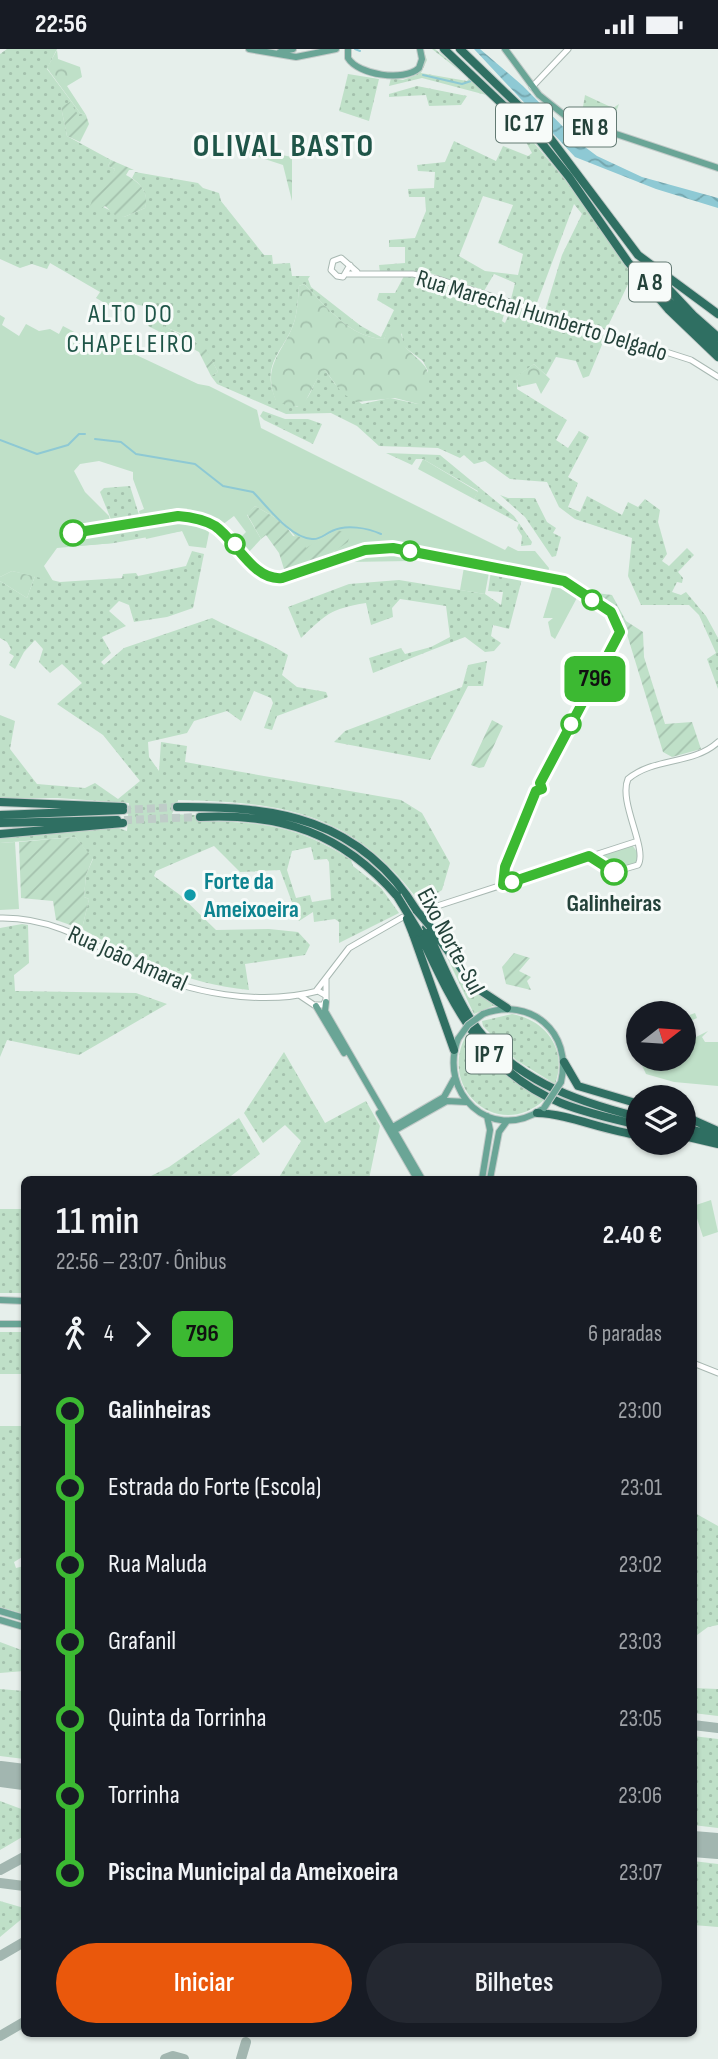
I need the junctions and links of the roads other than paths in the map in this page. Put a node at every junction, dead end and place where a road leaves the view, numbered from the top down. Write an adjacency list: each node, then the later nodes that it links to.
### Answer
1 (249, 49): 10 (main road)
2 (266, 49): 10 (main road)
3 (336, 49): 10 (main road)
4 (348, 49): 5 (main road)
5 (420, 49)
6 (444, 49): 19 (highway, IC 17)
7 (460, 49): 13 (highway, IC 17)
8 (505, 49): 11 (main road)
9 (568, 49): 11 (street)
10 (293, 53)
11 (532, 87): 12 (main road, EN 8)
12 (718, 168)
13 (638, 255): 17 (highway, IC 17); 18 (highway, A 8)
14 (350, 265): 15 (street); 15 (street); 16 (street)
15 (347, 274): 16 (street, Rua Marechal Humberto Delgado)
16 (360, 274): 20 (street, Rua Marechal Humberto Delgado)
17 (718, 314)
18 (718, 337)
19 (717, 352)
20 (718, 377)
21 (718, 742): 30 (street)
22 (0, 802): 25 (highway)
23 (177, 807): 32 (highway, Eixo Norte-Sul / IP 7)
24 (0, 815): 26 (highway)
25 (123, 815): 26 (highway); 29 (highway)
26 (59, 817): 28 (highway)
27 (200, 817): 32 (highway)
28 (0, 823)
29 (0, 834)
30 (635, 842): 31 (street); 31 (street)
31 (589, 856): 33 (street)
32 (398, 895): 33 (highway, Eixo Norte-Sul / IP 7); 36 (highway, bridge)
33 (421, 911): 36 (highway, Eixo Norte-Sul / IP 7, bridge)
34 (403, 917): 37 (street)
35 (0, 918): 39 (street, Rua João Amaral)
36 (422, 930): 42 (highway); 43 (highway); 49 (highway, Eixo Norte-Sul / IP 7); 52 (highway, Eixo Norte-Sul / IP 7)
37 (326, 978): 38 (street); 40 (street)
38 (315, 992): 39 (street, Rua João Amaral); 40 (street); 41 (street)
39 (299, 995): 41 (street, Rua João Amaral)
40 (326, 999): 41 (street); 54 (main road)
41 (314, 1004): 54 (main road)
42 (507, 1008): 43 (main road, bridge); 44 (main road)
43 (454, 1050): 45 (main road)
44 (564, 1062): 46 (highway); 48 (main road, bridge)
45 (454, 1079): 47 (main road); 54 (main road)
46 (626, 1100)
47 (467, 1102): 50 (main road); 54 (main road)
48 (541, 1110): 51 (main road); 56 (highway)
49 (626, 1113)
50 (486, 1116): 51 (main road); 60 (main road)
51 (507, 1121): 60 (main road)
52 (626, 1121)
53 (696, 1122): 57 (highway)
54 (391, 1130): 61 (main road)
55 (696, 1130): 57 (highway)
56 (626, 1133)
57 (718, 1134)
58 (696, 1140): 59 (highway)
59 (718, 1144)
60 (486, 1175)
61 (418, 1176)
62 (0, 1300): 63 (main road)
63 (21, 1301)
64 (0, 1324): 65 (main road)
65 (21, 1324)
66 (697, 1365): 67 (street)
67 (718, 1373)
68 (0, 1611): 69 (main road)
69 (21, 1617)
70 (0, 1620): 71 (main road)
71 (21, 1626)

